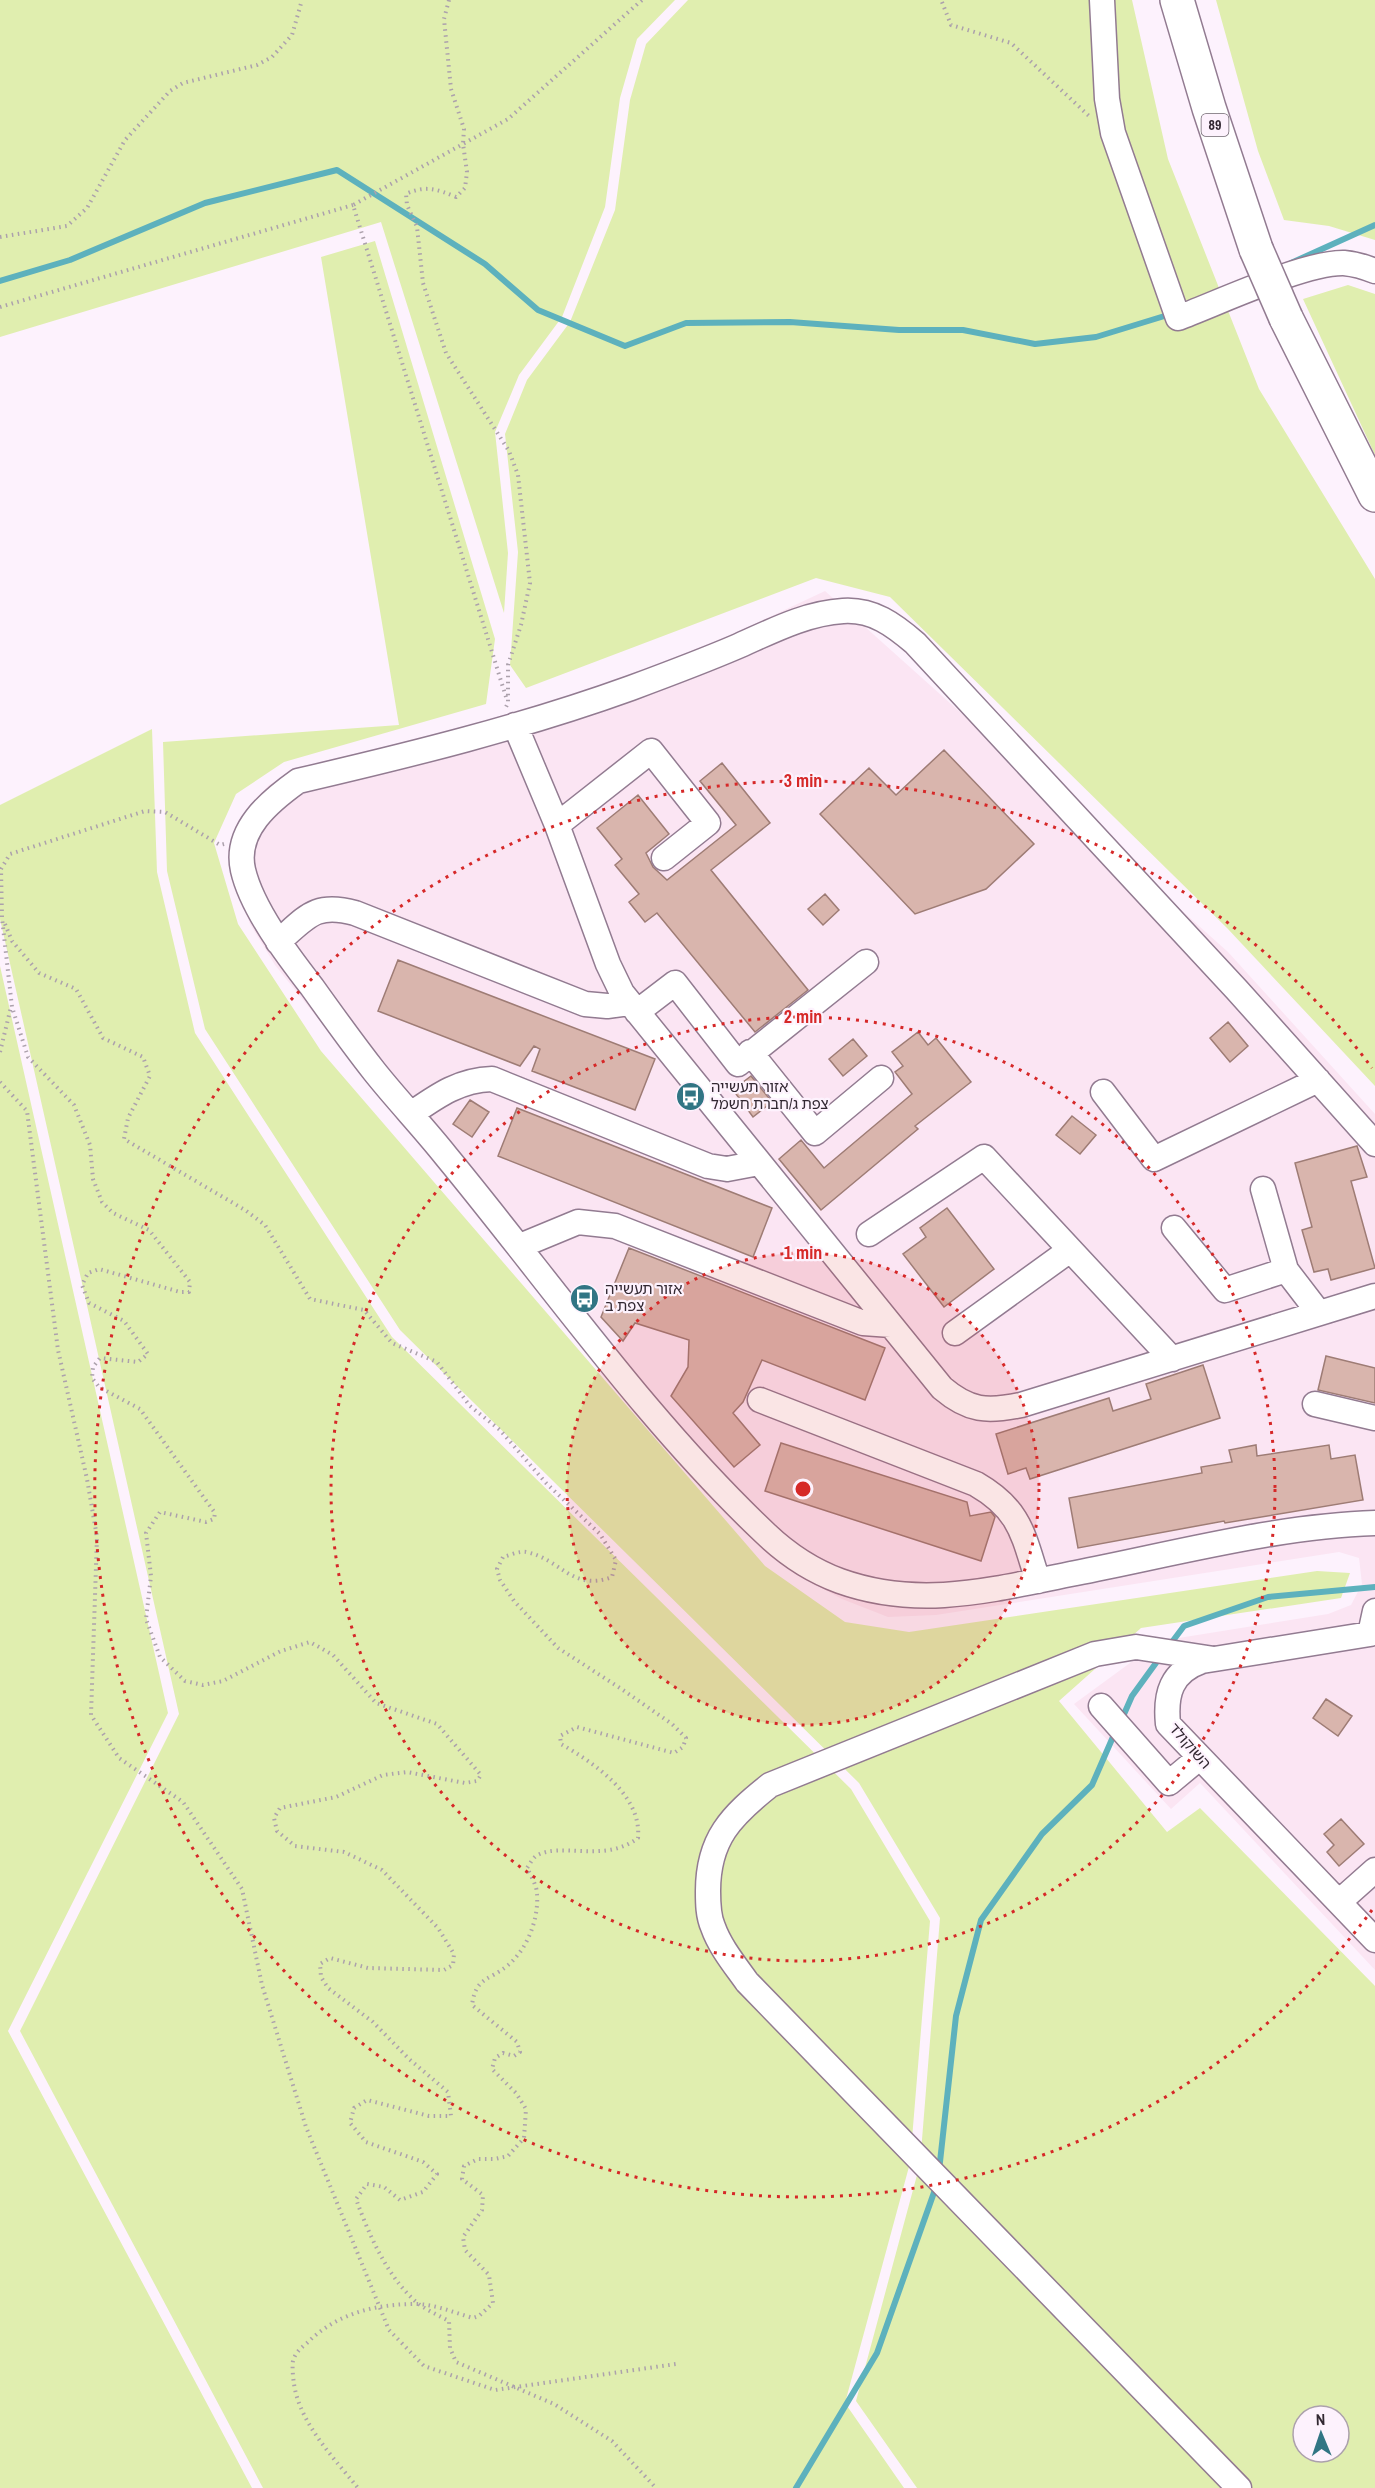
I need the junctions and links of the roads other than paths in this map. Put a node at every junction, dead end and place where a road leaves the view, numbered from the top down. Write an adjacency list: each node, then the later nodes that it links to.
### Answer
1 (1102, 0): 3 (street)
2 (1177, 0): 4 (highway, 89, bridge)
3 (1375, 271)
4 (1375, 495)
5 (508, 714): 6 (street); 8 (street); 13 (street)
6 (557, 825): 7 (street); 10 (street)
7 (664, 858)
8 (278, 942): 10 (street); 15 (street)
9 (866, 962): 11 (street)
10 (633, 1007): 11 (street); 17 (street)
11 (750, 1052): 12 (street)
12 (881, 1078)
13 (1318, 1080): 14 (street); 16 (street)
14 (1103, 1092)
15 (411, 1114): 17 (street); 21 (street)
16 (1375, 1144)
17 (759, 1163): 26 (street)
18 (1263, 1189): 23 (street)
19 (1174, 1228): 23 (street)
20 (869, 1234): 22 (street)
21 (520, 1246): 26 (street); 33 (street)
22 (1070, 1250): 27 (street); 28 (street)
23 (1286, 1270): 25 (street)
24 (1375, 1296): 25 (street)
25 (1318, 1313): 28 (street)
26 (891, 1325): 28 (street)
27 (956, 1333)
28 (1172, 1359)
29 (760, 1400): 33 (street)
30 (1315, 1404): 31 (street)
31 (1375, 1418)
32 (1375, 1523): 33 (street)
33 (1038, 1581)
34 (1373, 1628): 35 (street, השוקולד)
35 (1214, 1659): 37 (street, השוקולד); 41 (street)
36 (1101, 1706): 37 (street)
37 (1199, 1758): 39 (street, השוקולד)
38 (1375, 1870): 39 (street)
39 (1339, 1902): 40 (street, השוקולד)
40 (1375, 1940)
41 (1239, 2488)

